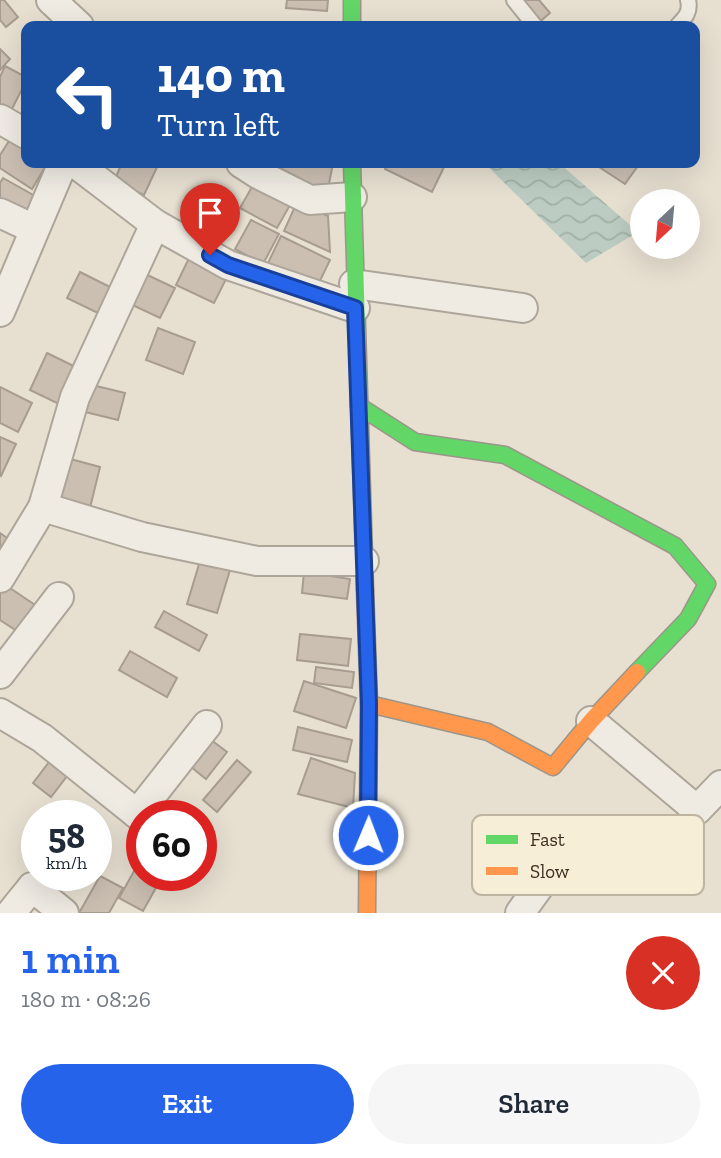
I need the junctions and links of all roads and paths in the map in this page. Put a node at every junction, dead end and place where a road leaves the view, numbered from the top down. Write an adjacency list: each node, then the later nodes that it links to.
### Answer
1 (51, 0): 5 (street)
2 (352, 0): 6 (street)
3 (514, 0): 7 (lane)
4 (688, 0): 8 (lane)
5 (74, 21)
6 (352, 21)
7 (531, 21)
8 (682, 21)
9 (0, 119): 10 (street)
10 (21, 131)
11 (62, 168): 18 (street)
12 (82, 168): 17 (street)
13 (249, 168): 15 (street)
14 (352, 168): 15 (street)
15 (352, 197): 19 (street)
16 (0, 213): 18 (street)
17 (155, 224): 19 (street); 23 (street)
18 (34, 229): 21 (street)
19 (354, 296): 20 (street); 22 (street)
20 (523, 308)
21 (0, 312)
22 (359, 407): 24 (street); 30 (street)
23 (43, 507): 24 (street); 25 (street)
24 (364, 561): 28 (street)
25 (0, 578)
26 (59, 597): 27 (street)
27 (0, 674)
28 (369, 704): 30 (street); 38 (street)
29 (0, 713): 34 (street)
30 (591, 721): 32 (street)
31 (207, 725): 33 (street)
32 (721, 785)
33 (151, 800)
34 (126, 806)
35 (533, 895): 39 (street)
36 (11, 913): 37 (street)
37 (64, 913)
38 (366, 913)
39 (520, 913)

